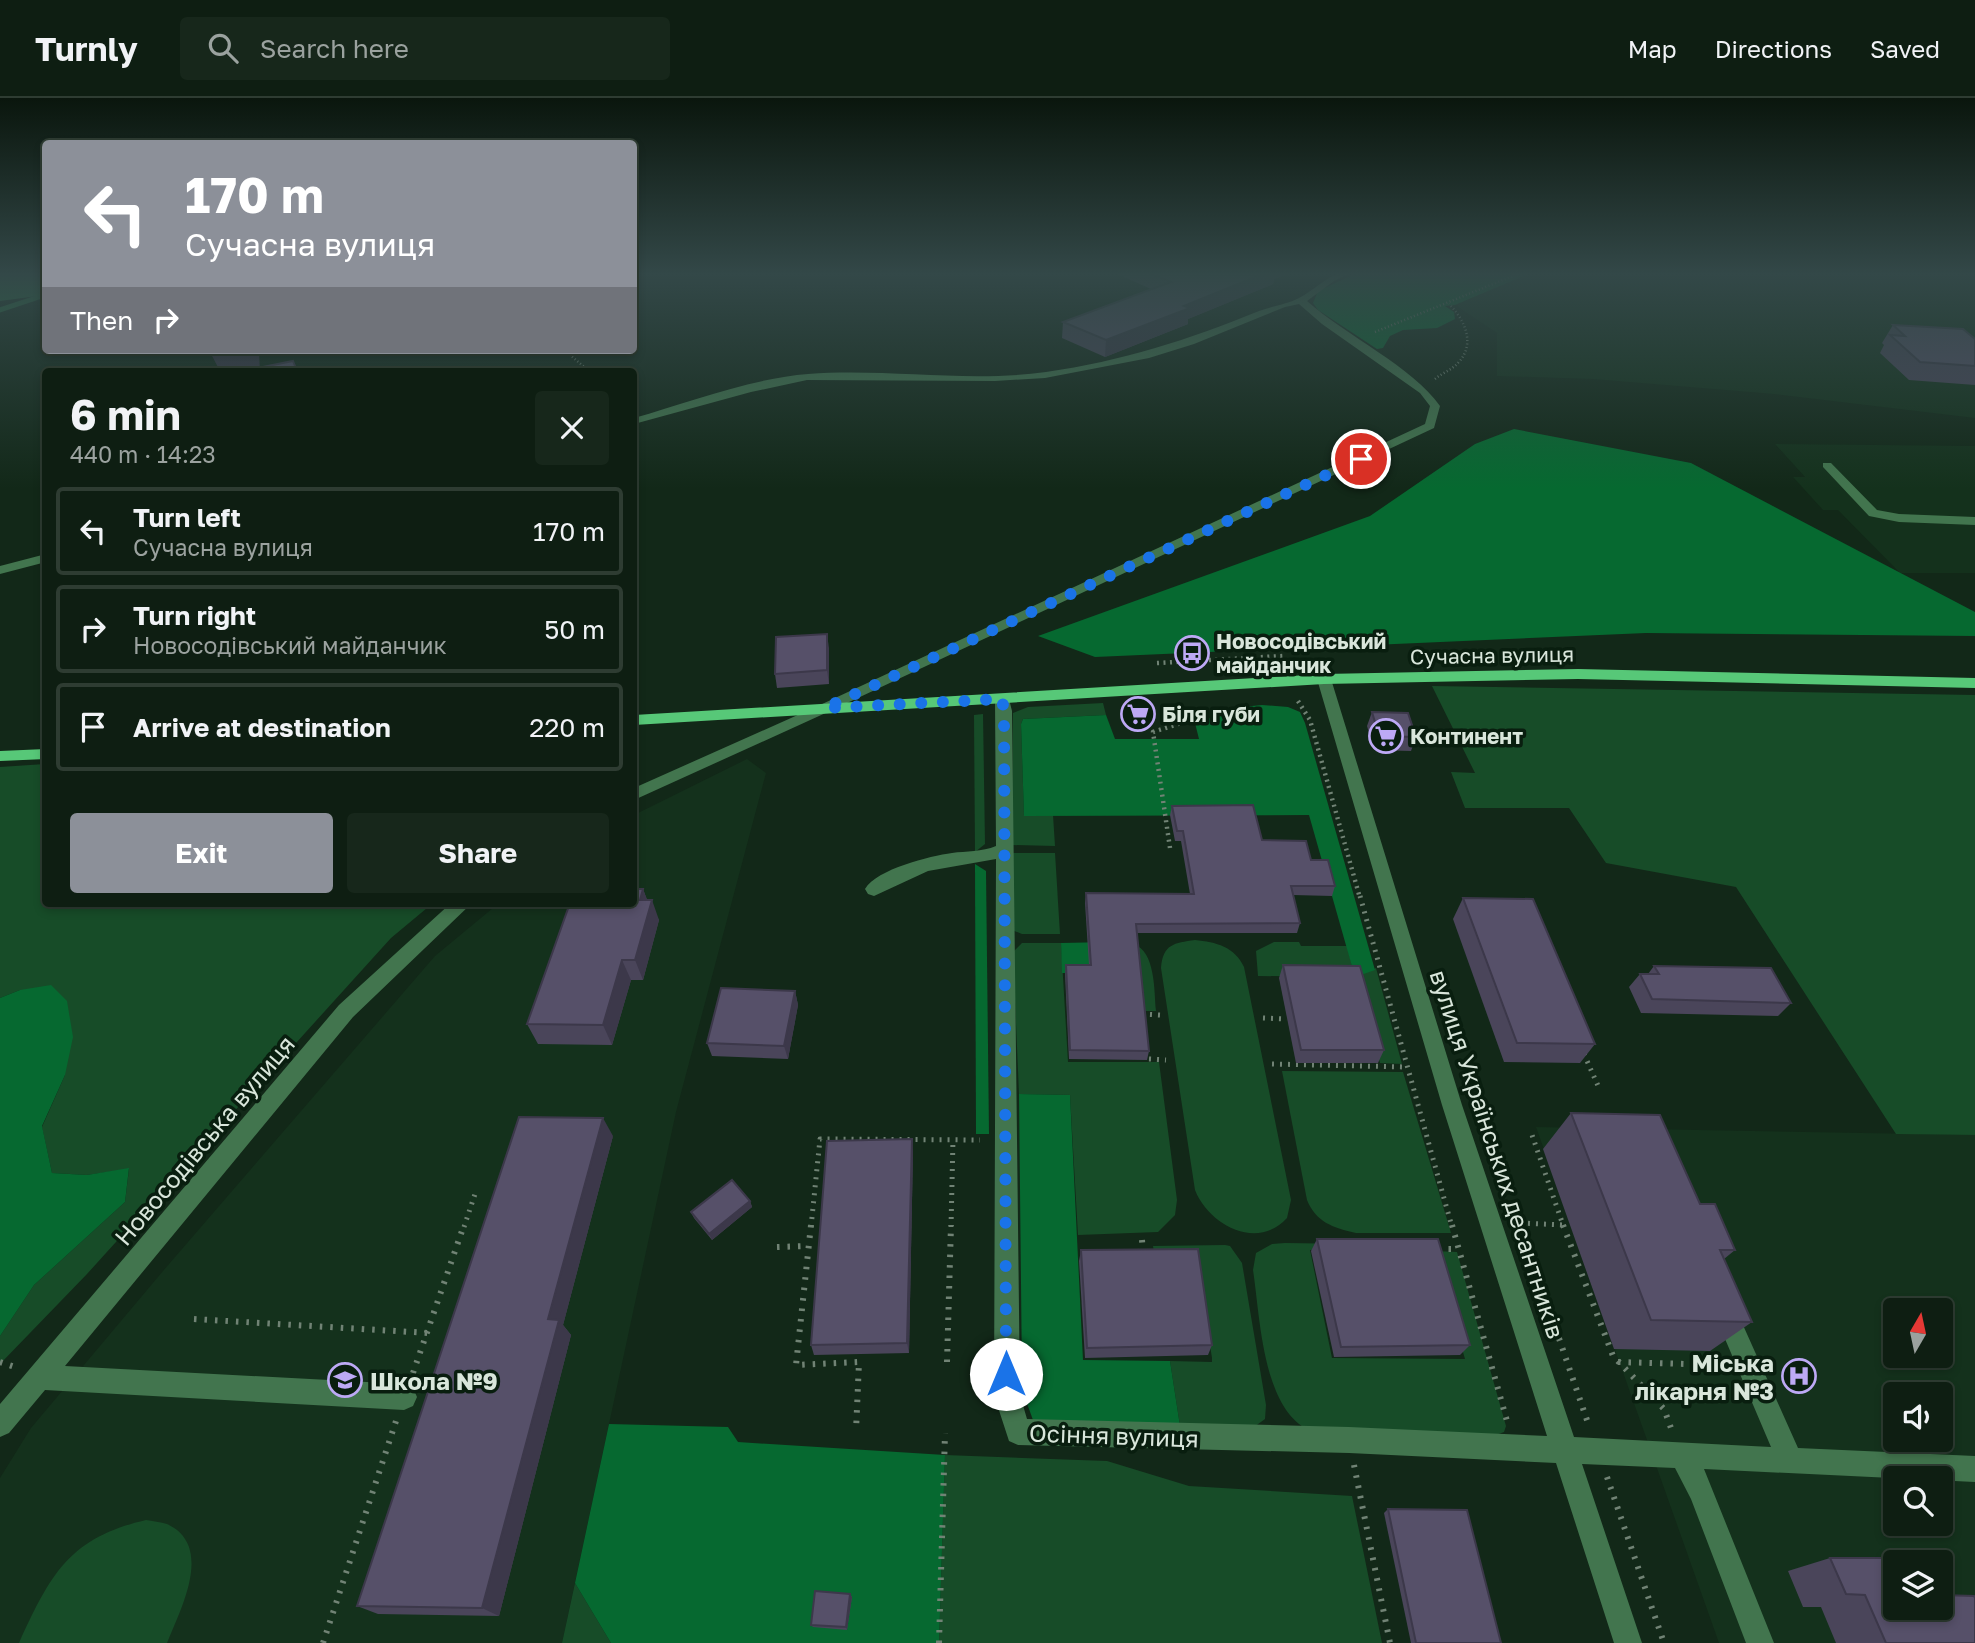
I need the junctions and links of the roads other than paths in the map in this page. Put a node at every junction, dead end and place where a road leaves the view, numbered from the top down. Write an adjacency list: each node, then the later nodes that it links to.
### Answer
1 (1181, 345): 3 (street)
2 (1358, 345): 11 (street)
3 (637, 420)
4 (1827, 465): 5 (street)
5 (1975, 521)
6 (42, 559): 7 (street)
7 (0, 570)
8 (1324, 678): 9 (main road, Сучасна вулиця); 10 (main road, Сучасна вулиця); 23 (street, вулиця Українських десантників)
9 (1975, 683)
10 (1002, 699): 11 (main road, Сучасна вулиця); 16 (street, Осіння вулиця)
11 (825, 708): 12 (main road, Сучасна вулиця); 15 (street)
12 (637, 720)
13 (42, 754): 14 (main road)
14 (0, 756)
15 (637, 793)
16 (1005, 849): 17 (street); 23 (street, Осіння вулиця)
17 (874, 889)
18 (459, 907): 20 (street, Новосодівська вулиця)
19 (1717, 1293): 25 (street)
20 (42, 1377): 21 (street); 22 (street, Новосодівська вулиця)
21 (404, 1398)
22 (0, 1424)
23 (1567, 1451): 24 (street, Осіння вулиця); 27 (street, вулиця Українських десантників)
24 (1682, 1457): 25 (street, Осіння вулиця); 28 (street)
25 (1791, 1462): 26 (street, Осіння вулиця)
26 (1975, 1469)
27 (1628, 1643)
28 (1760, 1643)

